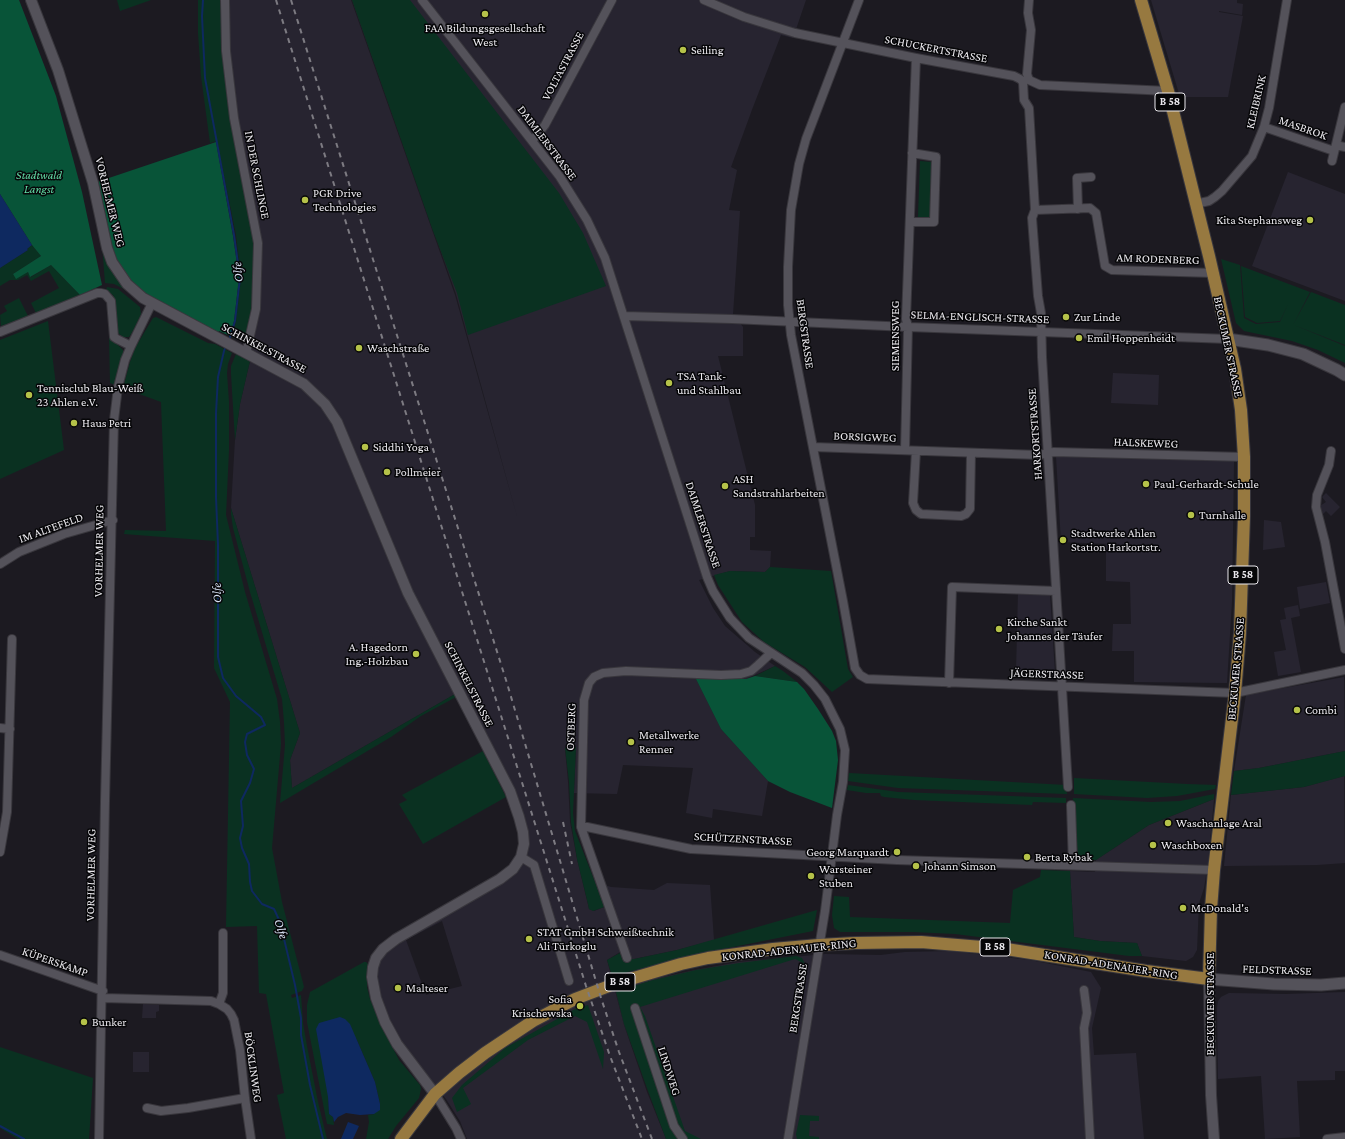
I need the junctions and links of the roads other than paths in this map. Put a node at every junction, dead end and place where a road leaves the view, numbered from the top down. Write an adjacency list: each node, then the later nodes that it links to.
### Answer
1 (32, 0): 27 (street, VORHELMER WEG)
2 (225, 0): 35 (street, IN DER SCHLINGE)
3 (422, 0): 16 (street, DAIMLERSTRASSE)
4 (612, 0): 16 (street, VOLTASTRASSE)
5 (704, 0): 10 (street)
6 (859, 0): 10 (street, BERGSTRASSE)
7 (1029, 0): 12 (street, HARKORTSTRASSE)
8 (1141, 0): 13 (main road, BECKUMER STRASSE / B 58)
9 (1288, 0): 15 (street, KLEIBRINK)
10 (843, 42): 11 (street, SCHUCKERTSTRASSE); 29 (street, BERGSTRASSE)
11 (916, 58): 12 (street, SCHUCKERTSTRASSE); 19 (street, SIEMENSWEG)
12 (1026, 81): 13 (street, SCHUCKERTSTRASSE); 24 (street, HARKORTSTRASSE)
13 (1168, 91): 22 (main road, BECKUMER STRASSE / B 58)
14 (1345, 107): 18 (street, MASBROK)
15 (1264, 127): 18 (street, MASBROK); 22 (street, KLEIBRINK)
16 (532, 141): 28 (street, DAIMLERSTRASSE)
17 (1345, 147): 18 (street, MASBROK)
18 (1335, 148): 20 (street, MASBROK)
19 (912, 153): 25 (street, SIEMENSWEG); 25 (street)
20 (1332, 161)
21 (1091, 177): 23 (street)
22 (1195, 204): 26 (main road, BECKUMER STRASSE / B 58)
23 (1078, 209): 24 (street, AM RODENBERG); 26 (street, AM RODENBERG)
24 (1035, 210): 32 (street, HARKORTSTRASSE)
25 (910, 222): 30 (street, SIEMENSWEG)
26 (1213, 273): 33 (main road, BECKUMER STRASSE / B 58)
27 (152, 304): 34 (street, VORHELMER WEG); 35 (street, SCHINKELSTRASSE)
28 (624, 316): 29 (street, SELMA-ENGLISCH-STRASSE); 50 (street, DAIMLERSTRASSE)
29 (789, 322): 30 (street, SELMA-ENGLISCH-STRASSE); 37 (street, BERGSTRASSE)
30 (908, 327): 32 (street, SELMA-ENGLISCH-STRASSE); 38 (street, SIEMENSWEG)
31 (0, 332): 34 (street)
32 (1041, 332): 33 (street, SELMA-ENGLISCH-STRASSE); 42 (street, HARKORTSTRASSE)
33 (1228, 339): 36 (main road); 43 (main road, BECKUMER STRASSE / B 58)
34 (130, 346): 44 (street, VORHELMER WEG)
35 (246, 353): 64 (street, SCHINKELSTRASSE)
36 (1345, 375)
37 (813, 447): 38 (street, BORSIGWEG); 52 (street, BERGSTRASSE)
38 (904, 450): 39 (street, BORSIGWEG)
39 (916, 451): 41 (street, BORSIGWEG); 41 (street)
40 (1332, 451): 47 (street)
41 (971, 453): 42 (street, BORSIGWEG)
42 (1048, 453): 43 (street, HALSKEWEG); 46 (street, HARKORTSTRASSE)
43 (1244, 457): 55 (main road, BECKUMER STRASSE / B 58)
44 (113, 520): 45 (street, IM ALTEFELD); 75 (street, VORHELMER WEG)
45 (0, 564)
46 (1056, 591): 53 (street); 54 (street, HARKORTSTRASSE)
47 (1341, 612): 49 (street)
48 (12, 639): 58 (street)
49 (1345, 649)
50 (771, 653): 56 (street, DAIMLERSTRASSE); 61 (street, OSTBERG)
51 (1345, 670): 55 (street, JÄGERSTRASSE)
52 (860, 675): 53 (street, JÄGERSTRASSE)
53 (949, 683): 54 (street, JÄGERSTRASSE)
54 (1063, 687): 55 (street, JÄGERSTRASSE); 59 (street, HARKORTSTRASSE)
55 (1235, 693): 66 (main road, BECKUMER STRASSE / B 58)
56 (825, 699): 63 (street, BERGSTRASSE)
57 (0, 728): 58 (street)
58 (10, 729): 62 (street)
59 (1068, 787)
60 (1071, 805): 65 (street)
61 (581, 827): 63 (street, SCHÜTZENSTRASSE); 70 (street, OSTBERG)
62 (0, 852)
63 (831, 856): 65 (street, SCHÜTZENSTRASSE); 68 (street, BERGSTRASSE)
64 (520, 857): 72 (street); 78 (street, SCHINKELSTRASSE)
65 (1073, 865): 66 (street, SCHÜTZENSTRASSE)
66 (1214, 870): 71 (main road, BECKUMER STRASSE / B 58)
67 (223, 933): 76 (street)
68 (819, 945): 71 (main road, KONRAD-ADENAUER-RING / B 58); 78 (main road, KONRAD-ADENAUER-RING / B 58); 87 (street, BERGSTRASSE)
69 (0, 956): 75 (street, KÜPERSKAMP)
70 (627, 958)
71 (1209, 980): 73 (main road, FELDSTRASSE); 89 (street, BECKUMER STRASSE)
72 (569, 981)
73 (1345, 983)
74 (1084, 990): 88 (street)
75 (102, 995): 76 (street); 82 (street, VORHELMER WEG)
76 (219, 1004): 79 (street, BÖCKLINWEG)
77 (635, 1008): 86 (street, LINDWEG)
78 (436, 1094): 84 (main road, KONRAD-ADENAUER-RING / B 58); 85 (street)
79 (245, 1098): 80 (street); 83 (street, BÖCKLINWEG)
80 (147, 1108)
81 (1343, 1138): 90 (street)
82 (99, 1139)
83 (251, 1139)
84 (401, 1139)
85 (461, 1139)
86 (683, 1139)
87 (788, 1139)
88 (1090, 1139)
89 (1214, 1139)
90 (1327, 1139)

